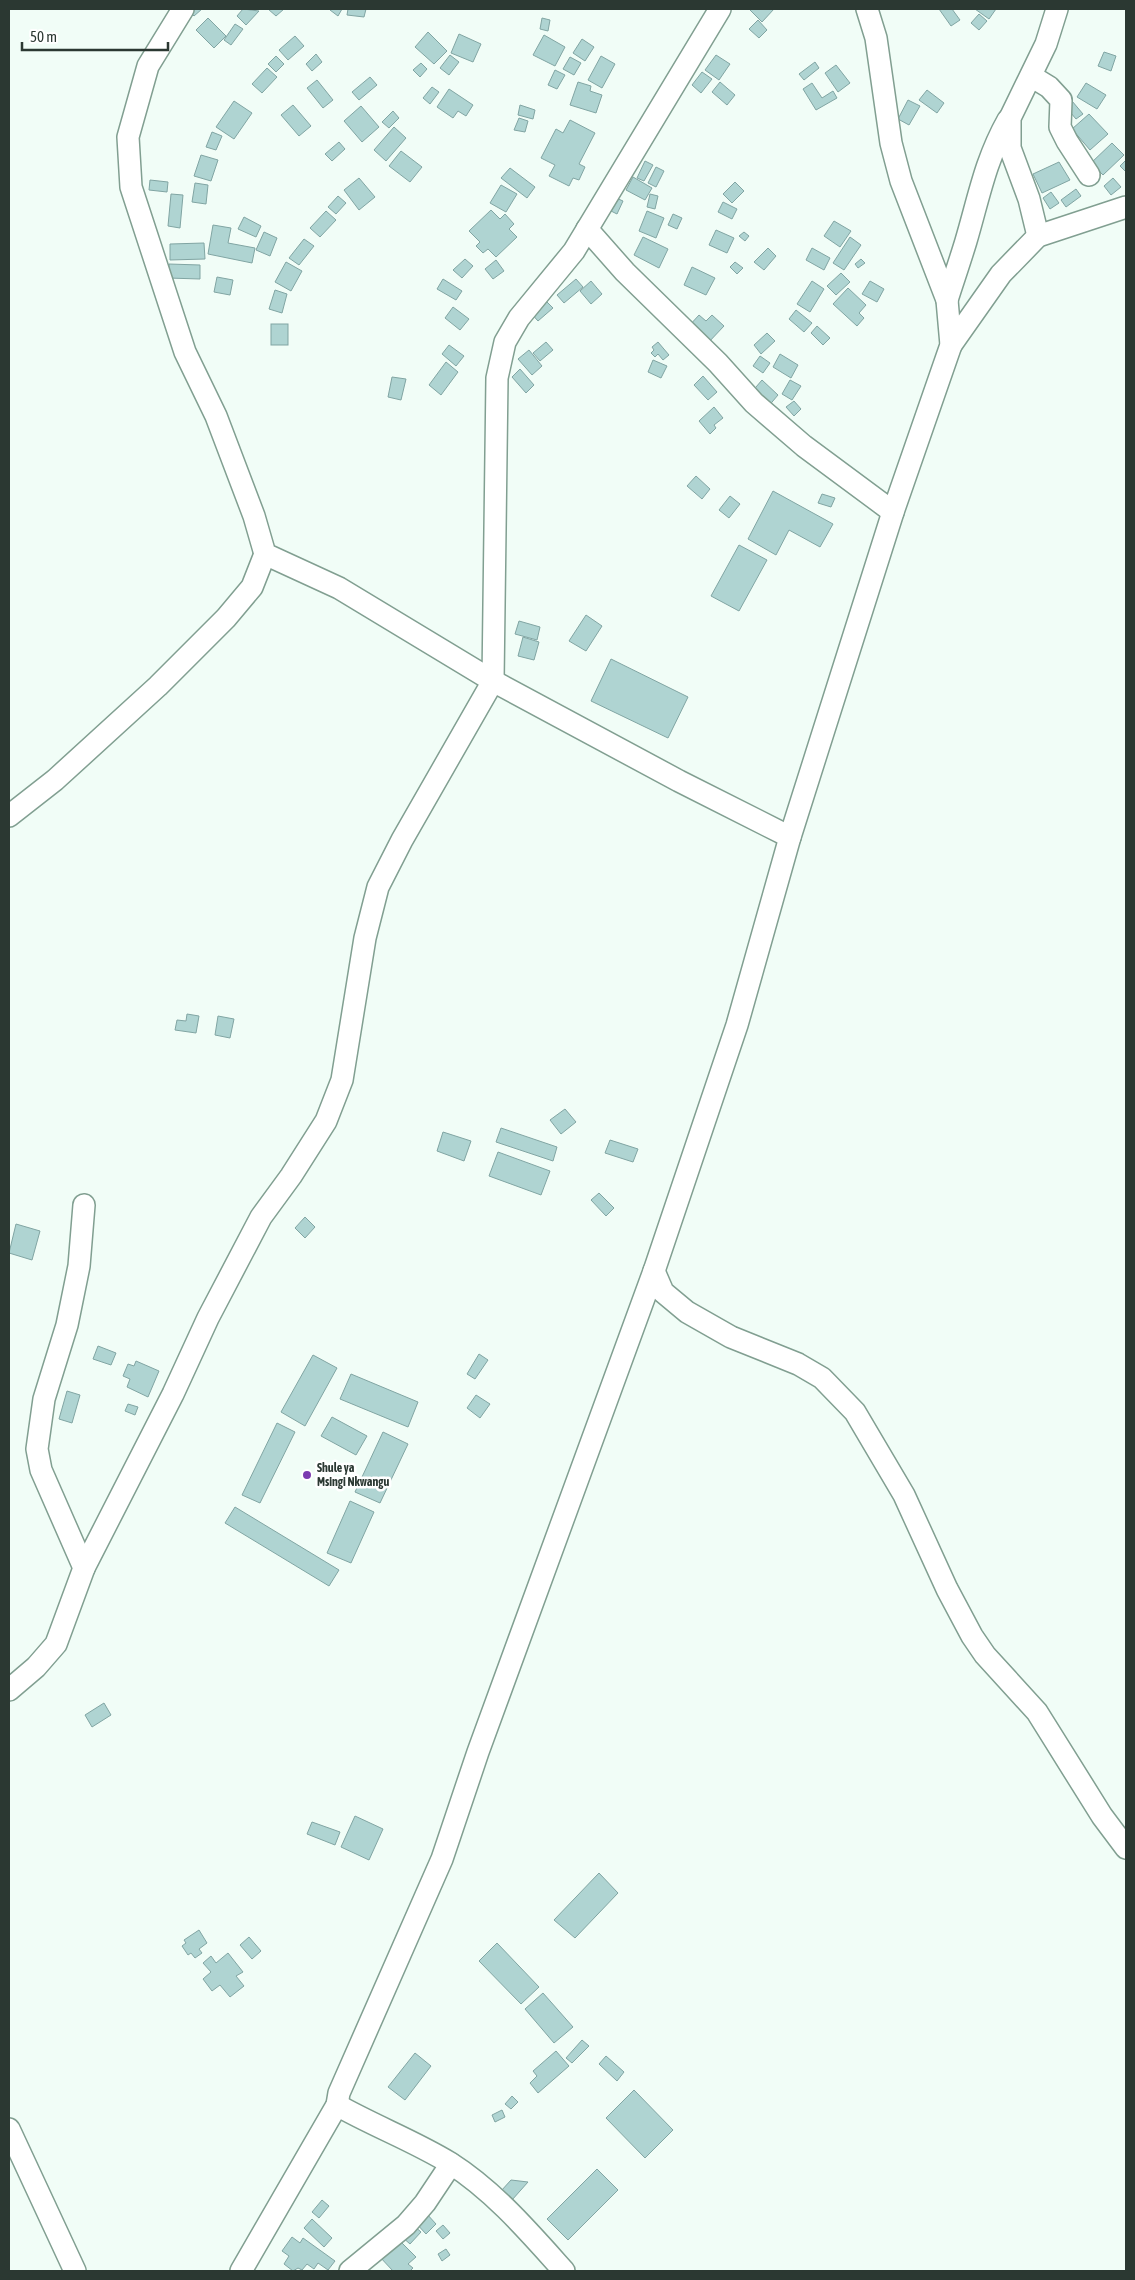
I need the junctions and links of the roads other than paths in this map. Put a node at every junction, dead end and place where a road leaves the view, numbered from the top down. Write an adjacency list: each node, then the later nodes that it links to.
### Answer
1 (183, 9): 14 (street)
2 (720, 9): 9 (street)
3 (867, 9): 11 (street)
4 (1057, 9): 5 (street)
5 (1031, 76): 6 (street); 7 (street)
6 (1010, 118): 10 (street); 11 (street)
7 (1089, 175)
8 (1126, 207): 10 (street)
9 (587, 229): 13 (street); 15 (street)
10 (1038, 236): 12 (street)
11 (947, 300): 12 (street)
12 (951, 345): 13 (street)
13 (893, 512): 17 (street)
14 (266, 554): 15 (street); 16 (street)
15 (493, 681): 17 (street); 20 (street)
16 (9, 816)
17 (790, 837): 19 (street)
18 (84, 1205): 20 (street)
19 (654, 1271): 22 (street); 23 (street)
20 (84, 1568): 21 (street)
21 (9, 1690)
22 (1126, 1848)
23 (337, 2105): 25 (street); 27 (street)
24 (9, 2129): 26 (street)
25 (451, 2164): 28 (street); 29 (street)
26 (75, 2271)
27 (240, 2271)
28 (350, 2271)
29 (564, 2271)

